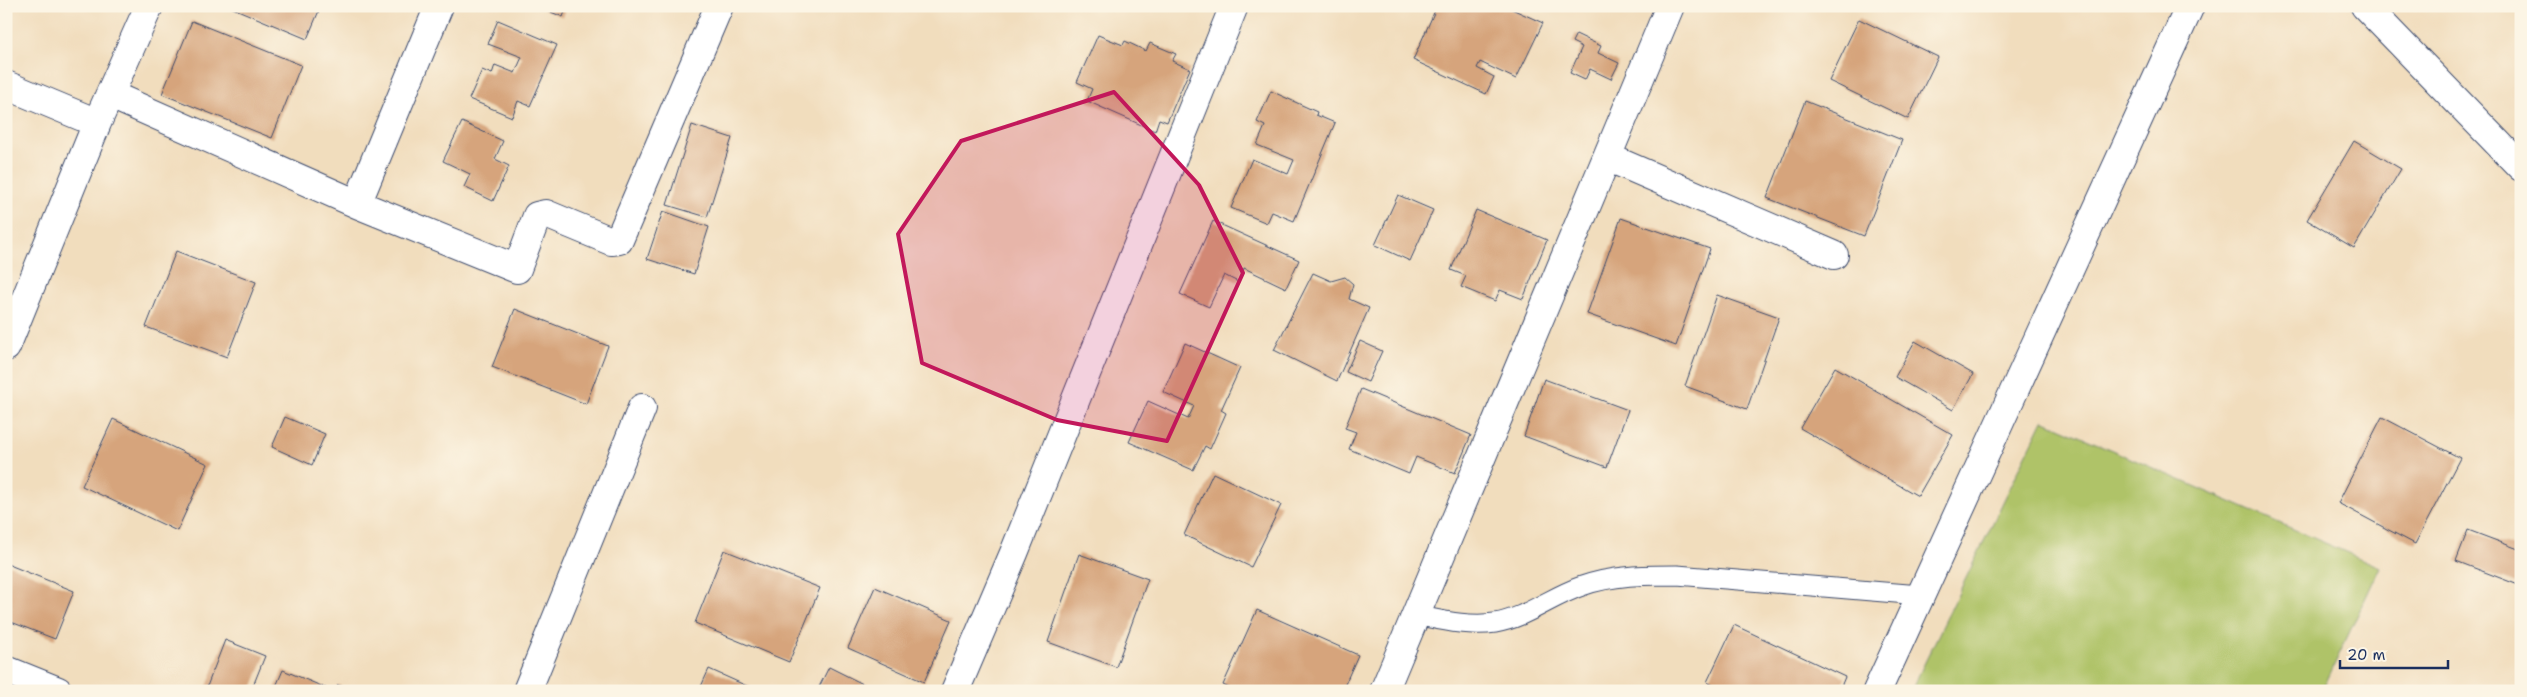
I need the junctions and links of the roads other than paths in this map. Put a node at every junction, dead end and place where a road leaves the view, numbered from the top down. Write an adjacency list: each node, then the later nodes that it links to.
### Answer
1 (149, 6): 9 (street)
2 (439, 6): 13 (street)
3 (719, 6): 13 (street)
4 (1234, 6): 22 (street)
5 (1670, 6): 11 (street)
6 (2190, 6): 17 (street)
7 (2365, 6): 12 (street)
8 (6, 85): 10 (street)
9 (111, 95): 10 (street); 13 (street)
10 (97, 122): 15 (street)
11 (1608, 157): 14 (street); 18 (street)
12 (2521, 167)
13 (357, 204)
14 (1834, 255)
15 (6, 347)
16 (642, 408): 21 (street)
17 (1920, 595): 18 (lane); 24 (street)
18 (1415, 615): 23 (street)
19 (6, 670): 20 (street)
20 (58, 691)
21 (527, 691)
22 (956, 691)
23 (1384, 691)
24 (1878, 691)

